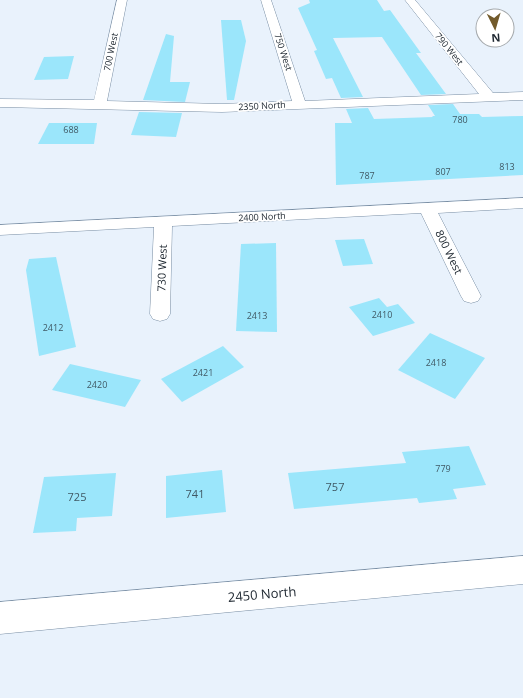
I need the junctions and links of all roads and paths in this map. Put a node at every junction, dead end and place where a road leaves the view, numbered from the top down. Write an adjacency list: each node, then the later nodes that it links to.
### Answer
1 (122, 0): 7 (street, 700 West)
2 (266, 0): 8 (street, 750 West)
3 (410, 0): 5 (street, 790 West)
4 (523, 96): 5 (street, 2350 North)
5 (489, 97): 8 (street, 2350 North)
6 (0, 103): 7 (street, 2350 North)
7 (100, 104): 8 (street, 2350 North)
8 (300, 105)
9 (523, 203): 10 (street, 2400 North)
10 (427, 208): 11 (street, 2400 North); 13 (street, 800 West)
11 (163, 222): 12 (street, 2400 North); 14 (street, 730 West)
12 (0, 230)
13 (471, 296)
14 (160, 314)
15 (523, 570): 16 (street, 2450 North)
16 (0, 618)

